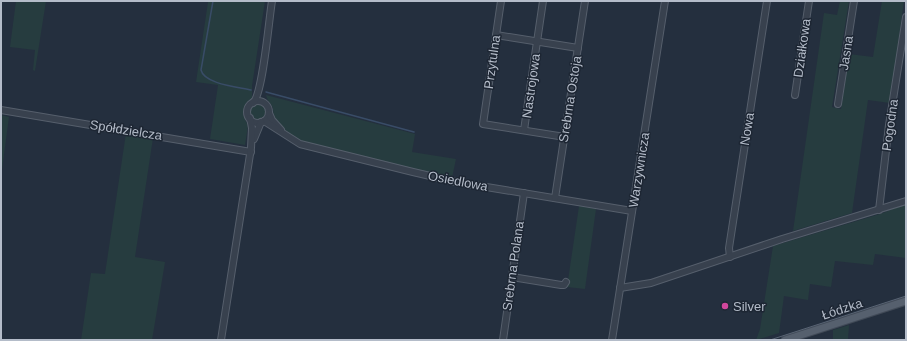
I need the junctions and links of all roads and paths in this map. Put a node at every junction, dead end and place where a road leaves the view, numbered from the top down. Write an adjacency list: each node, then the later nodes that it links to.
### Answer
1 (272, 1): 13 (street)
2 (501, 1): 10 (street, Przytulna)
3 (543, 1): 11 (street, Nastrojowa)
4 (585, 1): 12 (street, Srebrna Ostoja)
5 (665, 1): 32 (street, Warzywnicza)
6 (766, 1): 33 (street, Nowa)
7 (809, 1): 14 (street, Działkowa)
8 (854, 1): 16 (street, Jasna)
9 (906, 17): 31 (street, Pogodna)
10 (496, 35): 11 (street, Nastrojowa); 23 (street, Przytulna)
11 (537, 42): 12 (street, Nastrojowa); 23 (street, Nastrojowa)
12 (578, 48): 26 (street, Srebrna Ostoja)
13 (262, 75): 15 (street); 17 (street)
14 (795, 95)
15 (253, 103): 17 (street); 20 (street)
16 (838, 104)
17 (267, 105): 19 (street)
18 (1, 110): 27 (street, Spółdzielcza)
19 (269, 113): 21 (street); 25 (street, Osiedlowa)
20 (250, 118): 21 (street); 27 (street)
21 (263, 122): 22 (street, Osiedlowa); 24 (street)
22 (271, 126): 24 (street); 25 (street, Osiedlowa)
23 (524, 130): 26 (street)
24 (257, 131): 27 (street)
25 (287, 137): 28 (street, Osiedlowa)
26 (565, 137): 29 (street, Srebrna Ostoja)
27 (251, 150): 38 (street)
28 (524, 193): 29 (street, Osiedlowa); 34 (street, Srebrna Polana)
29 (555, 198): 32 (street, Osiedlowa)
30 (906, 201): 31 (street)
31 (879, 210): 33 (street)
32 (632, 211): 36 (street, Warzywnicza)
33 (730, 257): 36 (street)
34 (512, 277): 35 (street); 39 (street, Srebrna Polana)
35 (566, 282)
36 (620, 288): 40 (street, Warzywnicza)
37 (906, 301): 41 (main road, Łódzka)
38 (221, 340)
39 (503, 340)
40 (612, 340)
41 (785, 340)

